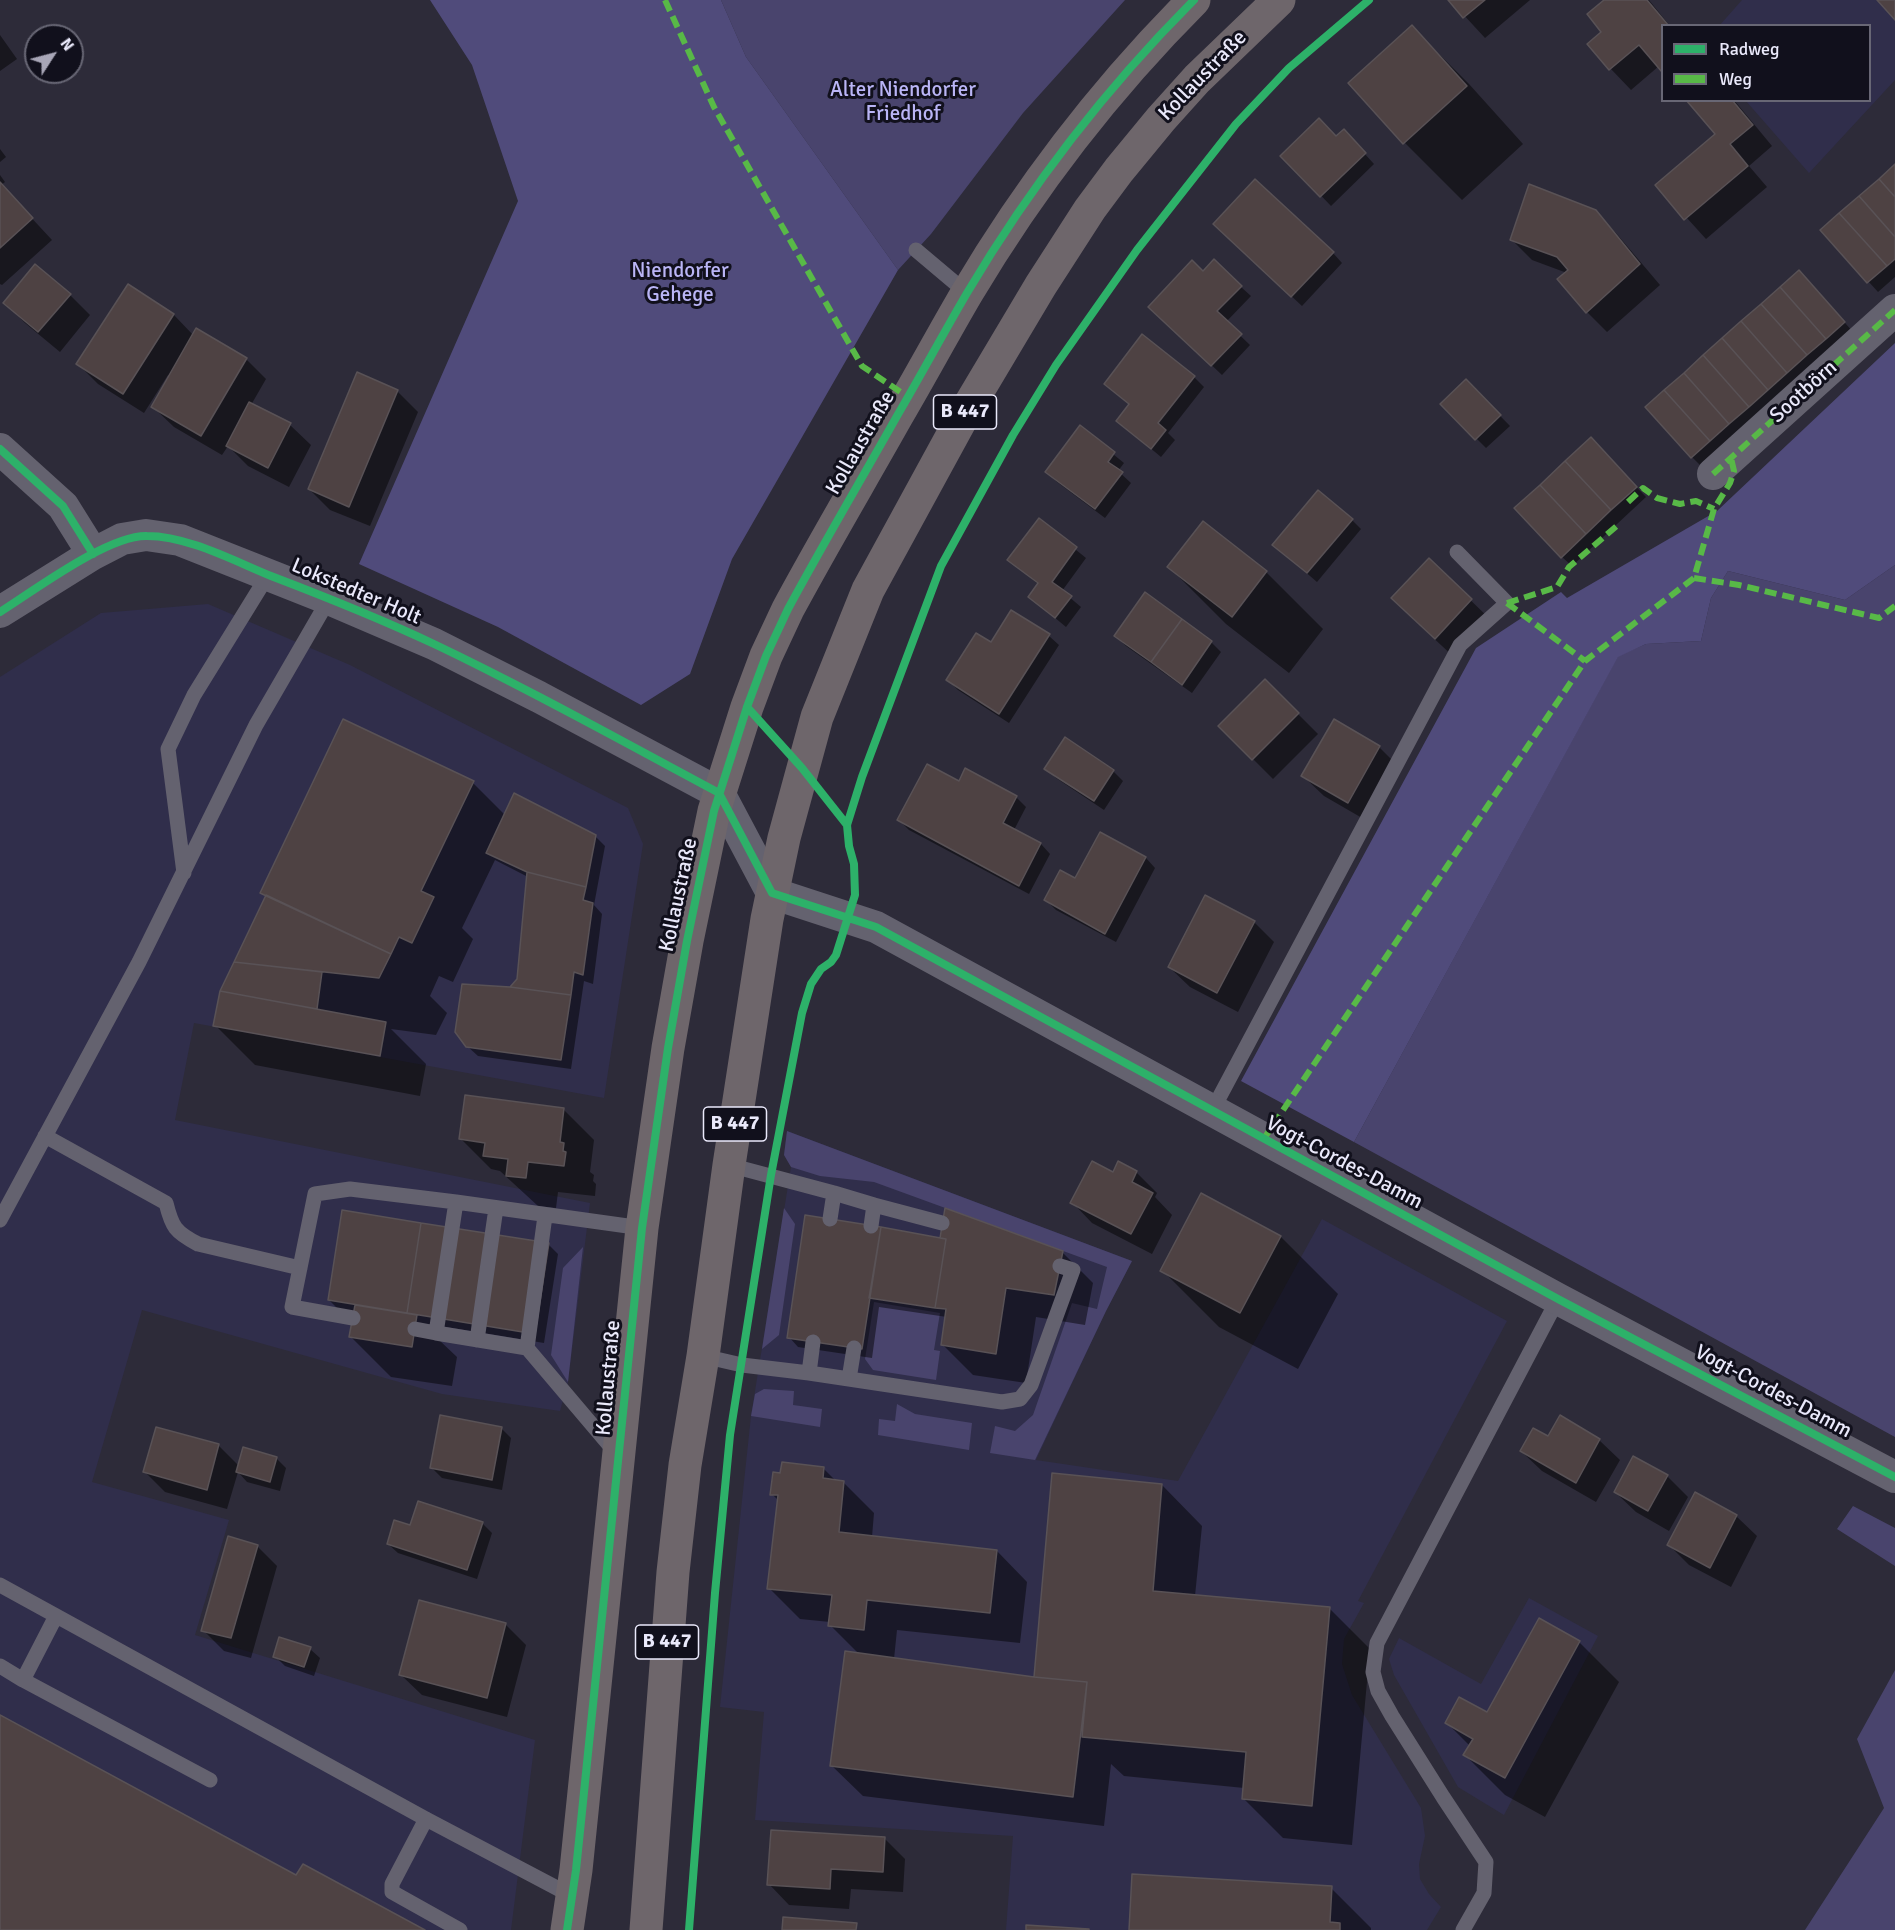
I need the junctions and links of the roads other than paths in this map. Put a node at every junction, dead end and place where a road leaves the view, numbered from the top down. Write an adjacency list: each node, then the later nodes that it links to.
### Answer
1 (1194, 0): 4 (main road, Kollaustraße / B 447)
2 (1279, 0): 15 (main road, Kollaustraße / B 447)
3 (916, 250): 4 (lane)
4 (967, 293): 13 (main road, Kollaustraße / B 447)
5 (1895, 310): 7 (street, Sootbörn)
6 (0, 449): 9 (street)
7 (1713, 474)
8 (1457, 552): 16 (lane)
9 (93, 554): 10 (street, Lokstedter Holt); 12 (street, Lokstedter Holt)
10 (268, 575): 11 (street, Lokstedter Holt); 14 (lane)
11 (329, 599): 13 (street, Lokstedter Holt); 14 (lane)
12 (0, 612)
13 (719, 793): 15 (street); 28 (main road, Kollaustraße / B 447)
14 (184, 873): 17 (lane)
15 (772, 893): 16 (street, Vogt-Cordes-Damm); 18 (main road, Kollaustraße / B 447)
16 (1212, 1112): 31 (street, Vogt-Cordes-Damm)
17 (45, 1136): 25 (lane); 30 (lane)
18 (729, 1165): 19 (lane); 39 (main road, Kollaustraße / B 447)
19 (834, 1194): 21 (lane); 24 (lane)
20 (456, 1202): 22 (lane); 30 (lane); 34 (lane)
21 (874, 1205): 26 (lane); 27 (lane)
22 (496, 1208): 23 (lane); 35 (lane)
23 (545, 1216): 28 (lane); 37 (lane)
24 (830, 1219)
25 (0, 1220)
26 (942, 1223)
27 (872, 1226)
28 (642, 1228): 42 (main road, Kollaustraße / B 447)
29 (1060, 1266): 41 (lane)
30 (300, 1268): 32 (lane)
31 (1558, 1299): 43 (street, Vogt-Cordes-Damm); 54 (lane)
32 (353, 1318)
33 (415, 1329): 34 (lane)
34 (436, 1333): 35 (lane)
35 (477, 1340): 37 (lane)
36 (813, 1342): 40 (lane)
37 (527, 1348): 42 (lane)
38 (854, 1348): 41 (lane)
39 (703, 1356): 40 (lane); 53 (main road, Kollaustraße / B 447)
40 (808, 1373): 41 (lane)
41 (849, 1379)
42 (620, 1457): 50 (main road, Kollaustraße / B 447)
43 (1895, 1477)
44 (0, 1585): 45 (lane)
45 (56, 1616): 47 (lane); 49 (lane)
46 (0, 1666): 47 (lane)
47 (22, 1680): 48 (lane)
48 (210, 1779)
49 (426, 1819): 50 (lane); 51 (lane)
50 (572, 1896): 52 (main road, Kollaustraße / B 447)
51 (460, 1930)
52 (567, 1930)
53 (646, 1930)
54 (1463, 1930)

